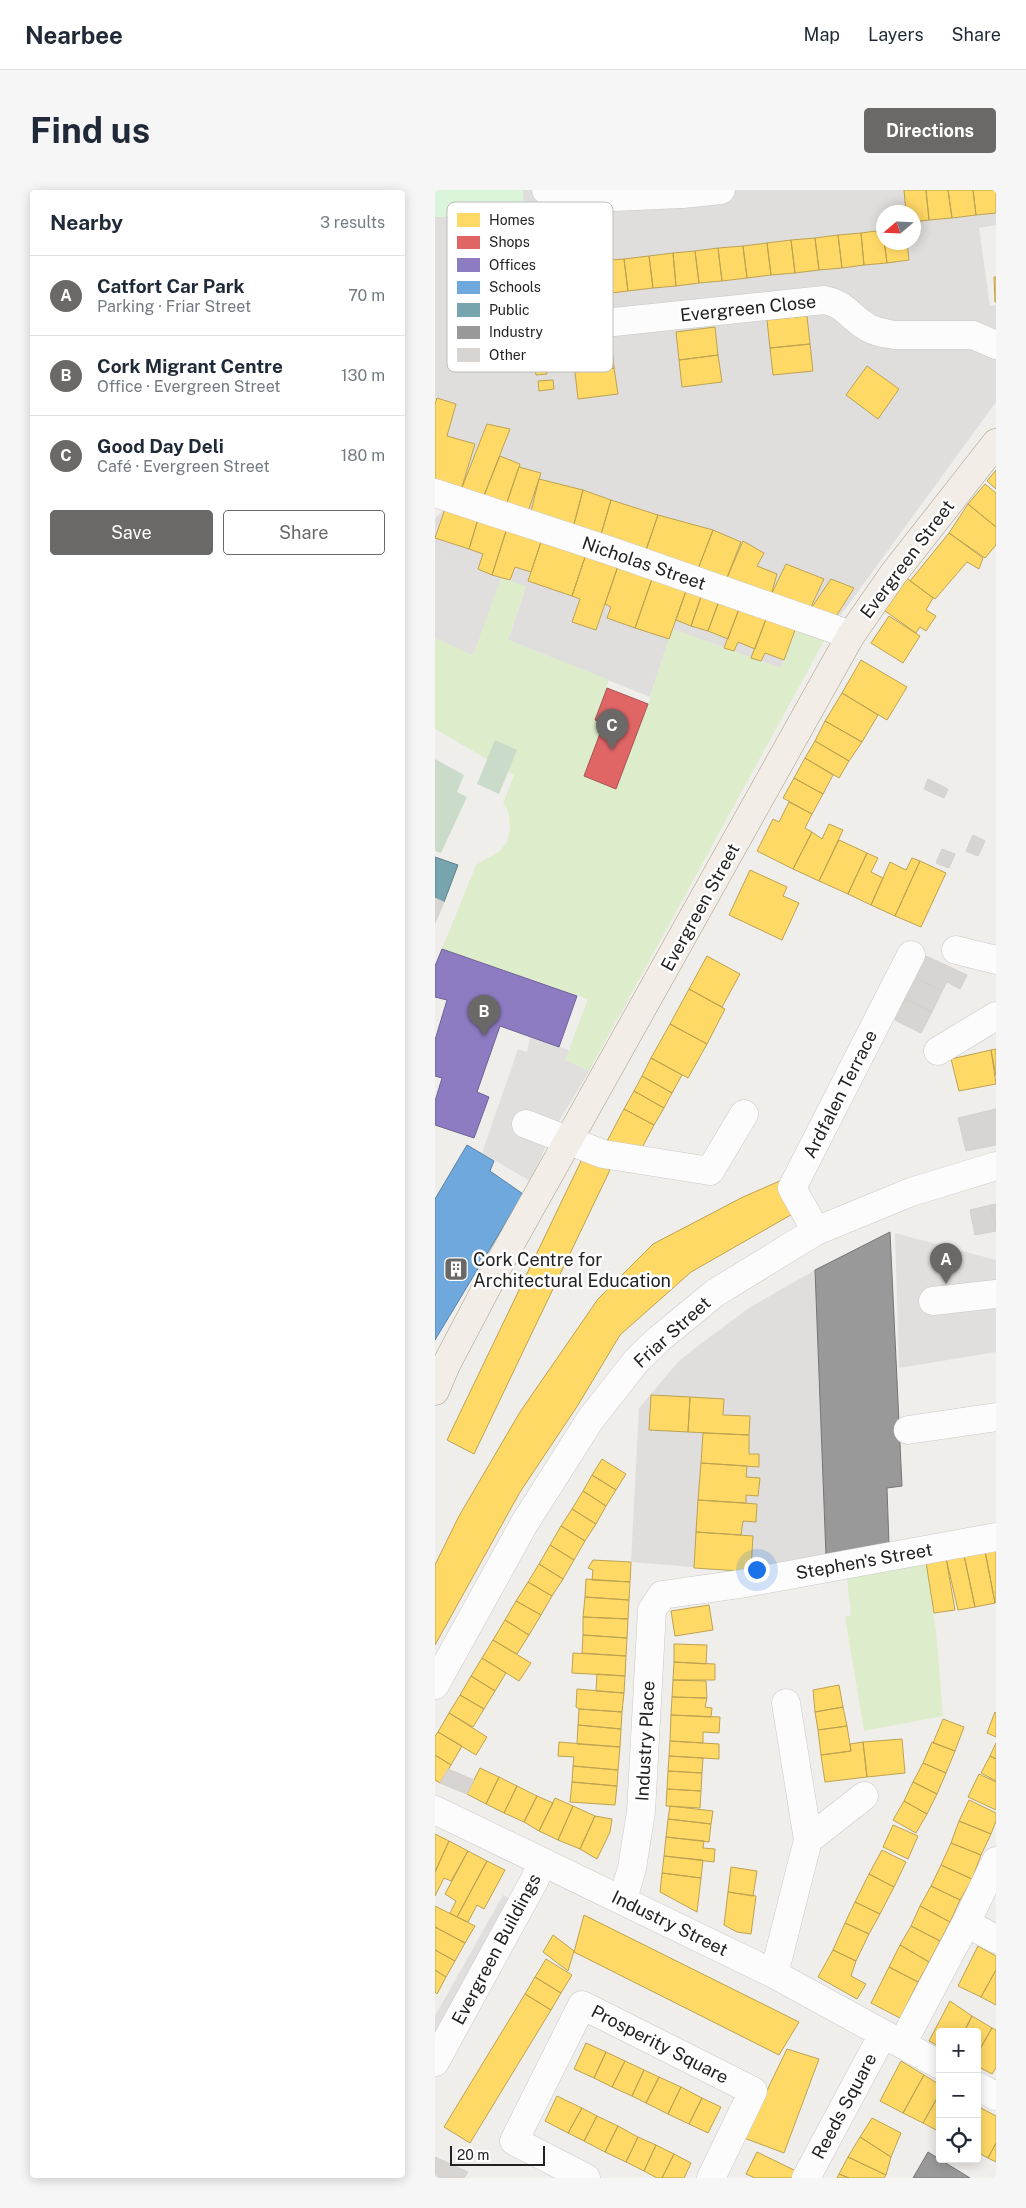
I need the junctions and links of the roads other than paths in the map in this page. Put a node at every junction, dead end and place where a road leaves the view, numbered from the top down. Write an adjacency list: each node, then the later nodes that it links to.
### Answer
1 (546, 190): 3 (street)
2 (721, 190): 3 (street)
3 (682, 192)
4 (613, 322): 5 (street, Evergreen Close)
5 (996, 345)
6 (996, 443): 8 (main road, Evergreen Street)
7 (435, 493): 8 (street, Nicholas Street)
8 (851, 635): 16 (main road, Evergreen Street)
9 (956, 950): 11 (street)
10 (911, 956): 18 (street, Ardfalen Terrace)
11 (996, 960)
12 (996, 1016): 13 (street)
13 (938, 1051)
14 (744, 1114): 16 (street)
15 (526, 1124): 16 (street)
16 (568, 1141): 21 (main road, Evergreen Street)
17 (996, 1166): 18 (street, Friar Street)
18 (816, 1231): 26 (street, Friar Street)
19 (996, 1294): 20 (street)
20 (933, 1301)
21 (435, 1391)
22 (996, 1417): 23 (street)
23 (908, 1430)
24 (996, 1537): 25 (street, Stephen's Street)
25 (672, 1593): 33 (street, Industry Place)
26 (435, 1685)
27 (786, 1703): 30 (street)
28 (864, 1796): 30 (street)
29 (435, 1810): 32 (street, Industry Street)
30 (808, 1840): 36 (street)
31 (996, 1861): 34 (street, Reeds Square)
32 (542, 1862): 33 (street, Industry Street); 38 (street, Evergreen Buildings)
33 (623, 1899): 36 (street, Industry Street)
34 (966, 1924): 35 (street); 37 (street, Reeds Square)
35 (996, 1939)
36 (774, 1974): 37 (street, Industry Street)
37 (893, 2039): 39 (street, Industry Street); 44 (street, Reeds Square)
38 (435, 2062)
39 (936, 2063)
40 (981, 2088): 41 (street)
41 (996, 2096)
42 (585, 2178): 43 (street, Prosperity Square)
43 (711, 2178)
44 (806, 2178)

